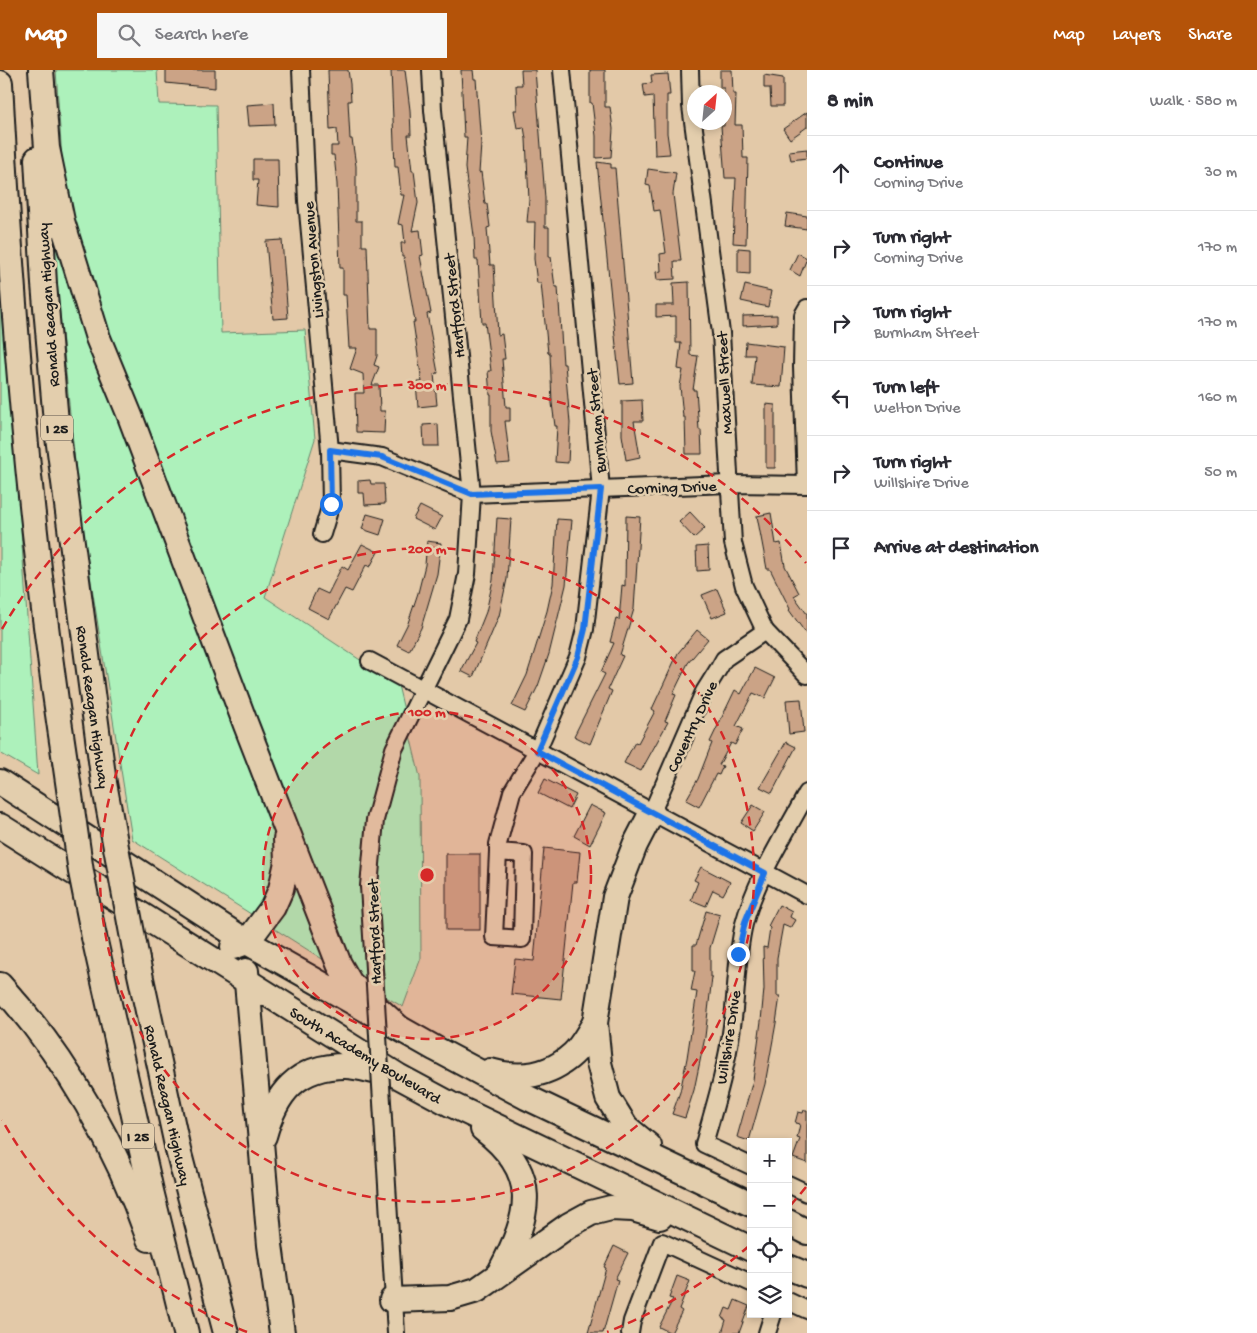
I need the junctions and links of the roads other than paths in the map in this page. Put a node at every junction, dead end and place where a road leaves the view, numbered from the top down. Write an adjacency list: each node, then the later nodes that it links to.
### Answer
1 (33, 70): 58 (highway, Ronald Reagan Highway / I 25, bridge)
2 (41, 70): 25 (highway)
3 (301, 70): 10 (street, Livingston Avenue)
4 (431, 70): 14 (street, Hartford Street)
5 (562, 70): 13 (street, Burnham Street)
6 (690, 70): 11 (street, Maxwell Street)
7 (0, 83): 57 (highway, Ronald Reagan Highway / I 25, bridge)
8 (807, 308): 9 (street)
9 (804, 367): 12 (street)
10 (330, 450): 14 (street, Corning Drive); 15 (street)
11 (729, 484): 12 (street, Corning Drive); 13 (street, Corning Drive); 16 (street, Maxwell Street)
12 (807, 485)
13 (601, 489): 14 (street, Corning Drive); 20 (street, Burnham Street)
14 (472, 494): 19 (street, Hartford Street)
15 (322, 534)
16 (765, 630): 18 (street, Maxwell Street); 23 (street, Coventry Drive)
17 (370, 661): 19 (street)
18 (807, 675)
19 (424, 690): 20 (street); 52 (street, Hartford Street, bridge)
20 (537, 751): 23 (street); 26 (street, Burnham Street)
21 (0, 782): 30 (highway)
22 (807, 793): 27 (street, Willshire Drive)
23 (652, 812): 27 (street); 33 (highway)
24 (0, 826): 29 (highway, South Academy Boulevard)
25 (285, 827): 30 (highway); 34 (highway)
26 (498, 848): 26 (street, Burnham Street)
27 (765, 873): 28 (street); 39 (street, Willshire Drive)
28 (807, 895)
29 (185, 942): 30 (highway); 31 (highway, South Academy Boulevard)
30 (247, 942): 31 (highway); 34 (highway)
31 (245, 981): 36 (highway, South Academy Boulevard); 38 (highway)
32 (0, 986): 56 (highway)
33 (595, 1023): 35 (highway); 40 (highway)
34 (398, 1026): 35 (highway)
35 (436, 1049): 40 (highway)
36 (398, 1076): 37 (highway, South Academy Boulevard); 38 (highway)
37 (450, 1104): 46 (highway, South Academy Boulevard); 50 (highway)
38 (262, 1144): 59 (highway)
39 (747, 1164)
40 (694, 1175): 43 (highway)
41 (792, 1186): 42 (street)
42 (807, 1193)
43 (747, 1202)
44 (792, 1224): 45 (highway)
45 (807, 1232)
46 (729, 1238): 47 (highway, South Academy Boulevard); 50 (highway)
47 (747, 1247)
48 (792, 1268): 49 (highway)
49 (807, 1276)
50 (496, 1278): 52 (highway)
51 (747, 1281): 61 (street)
52 (392, 1300): 60 (street, Hartford Street)
53 (792, 1303): 54 (street)
54 (807, 1310)
55 (772, 1318): 62 (street)
56 (179, 1333)
57 (186, 1333)
58 (226, 1333)
59 (282, 1333)
60 (396, 1333)
61 (630, 1333)
62 (767, 1333)

